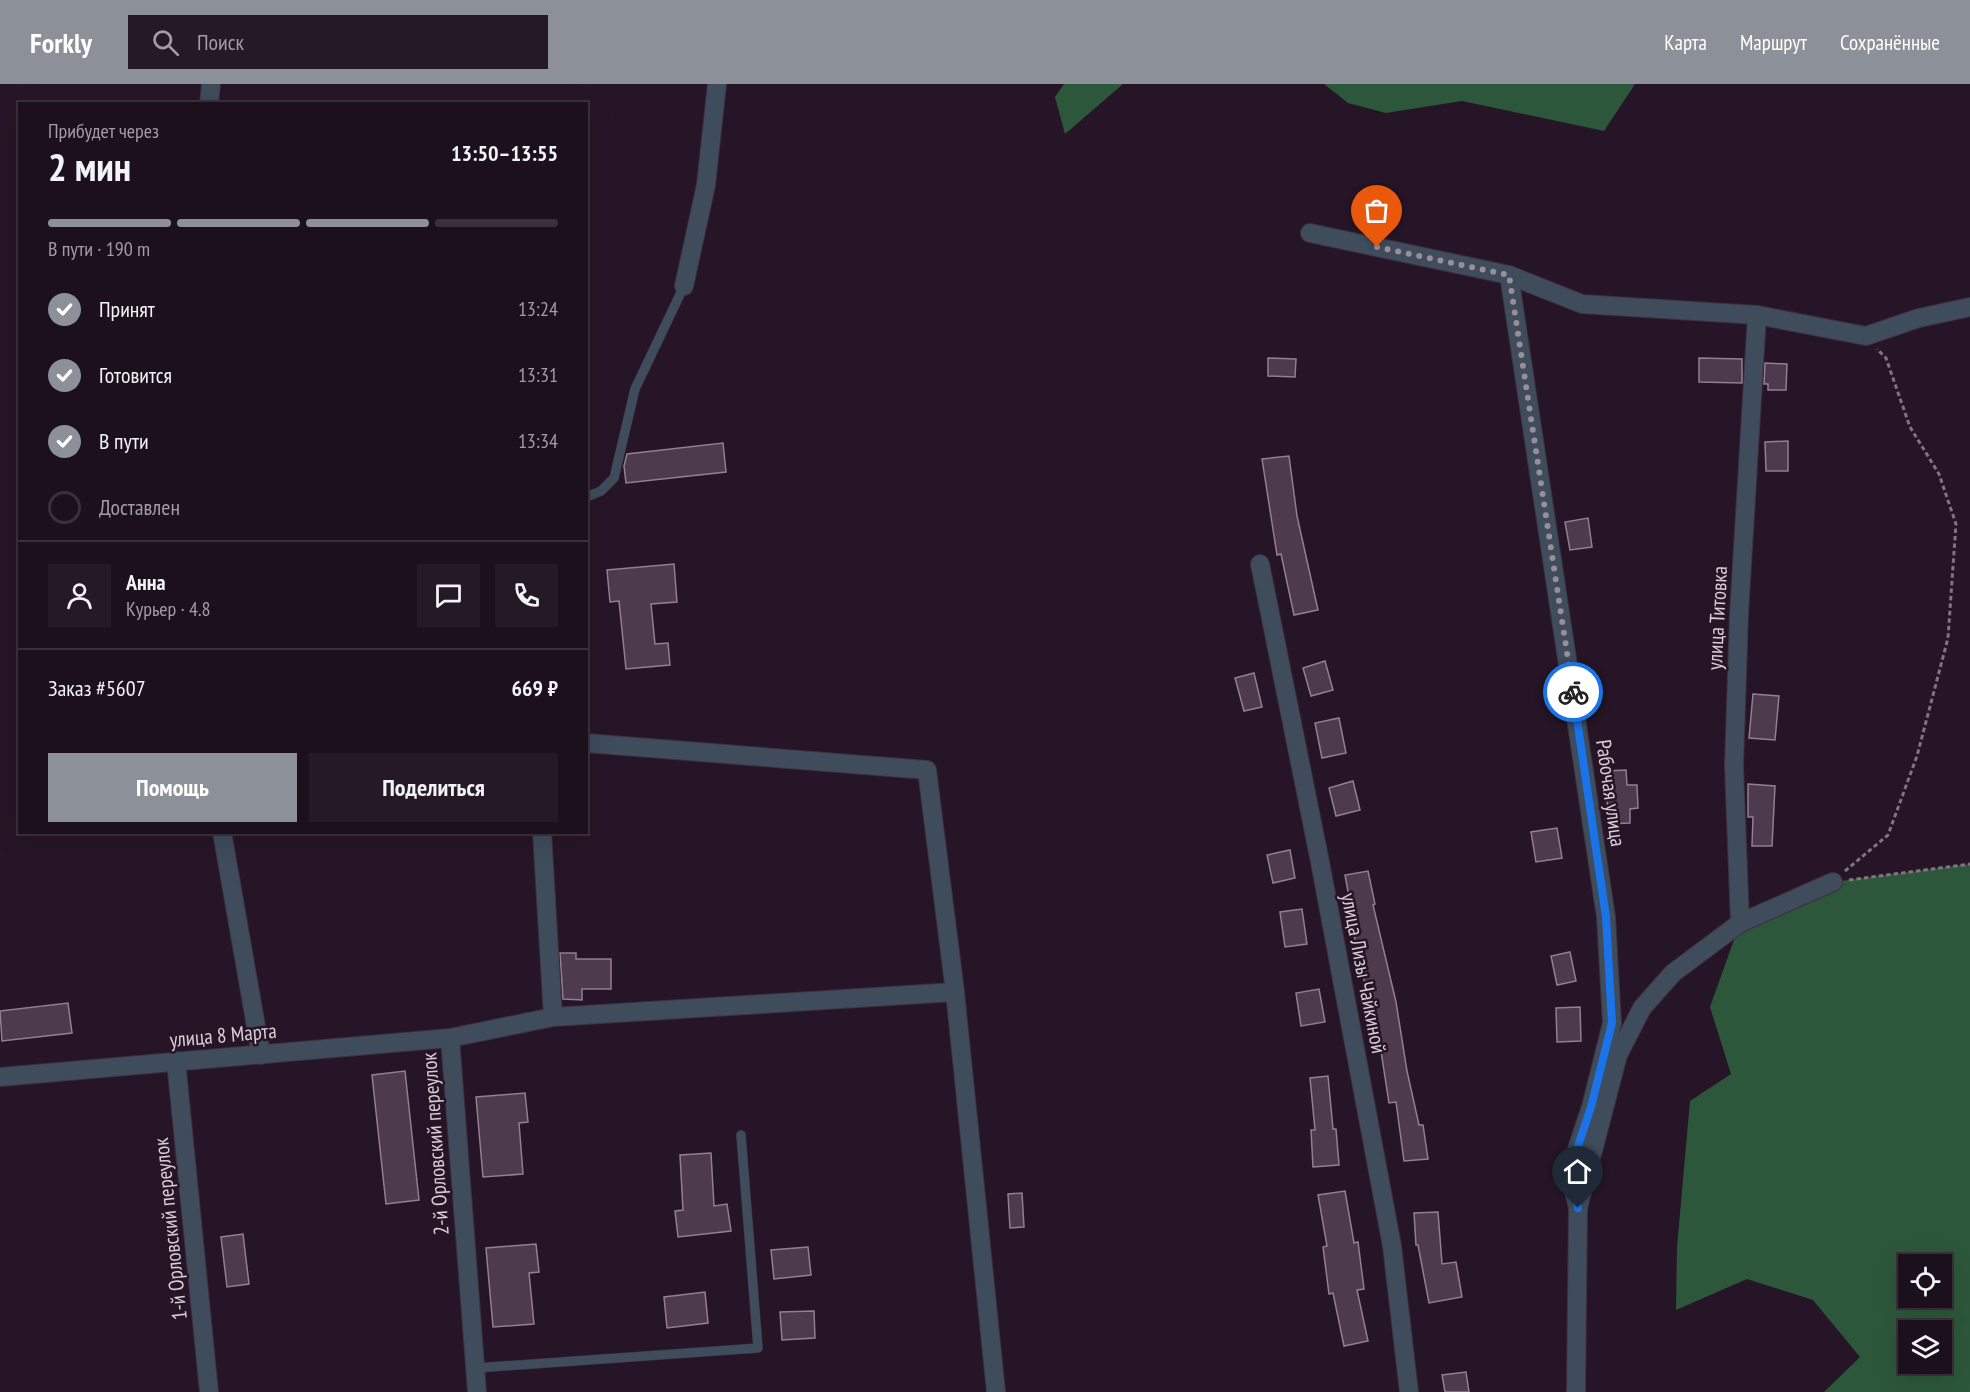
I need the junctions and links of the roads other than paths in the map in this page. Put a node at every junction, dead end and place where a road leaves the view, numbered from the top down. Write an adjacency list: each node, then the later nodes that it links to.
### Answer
1 (211, 84): 3 (street)
2 (717, 84): 6 (street)
3 (209, 102)
4 (1310, 233): 5 (street)
5 (1509, 275): 8 (street); 23 (street, Рабочая улица)
6 (684, 286): 9 (lane)
7 (1970, 307): 8 (street)
8 (1757, 315): 15 (street, улица Титовка)
9 (588, 496)
10 (1260, 564): 28 (street, улица Лизы Чайкиной)
11 (588, 743): 16 (street)
12 (222, 834): 19 (street)
13 (542, 834): 17 (street)
14 (1833, 882): 15 (street)
15 (1740, 922): 23 (street)
16 (955, 992): 17 (street, 2-й Орловский переулок); 27 (street)
17 (553, 1017): 18 (street, 2-й Орловский переулок)
18 (450, 1038): 19 (street, улица 8 Марта); 24 (street, 2-й Орловский переулок)
19 (261, 1055): 20 (street, улица 8 Марта)
20 (176, 1062): 21 (street, улица 8 Марта); 25 (street, 1-й Орловский переулок)
21 (0, 1077)
22 (741, 1135): 24 (lane)
23 (1578, 1208): 29 (street)
24 (475, 1368): 26 (street, 2-й Орловский переулок)
25 (209, 1392)
26 (477, 1392)
27 (996, 1392)
28 (1409, 1392)
29 (1576, 1392)

